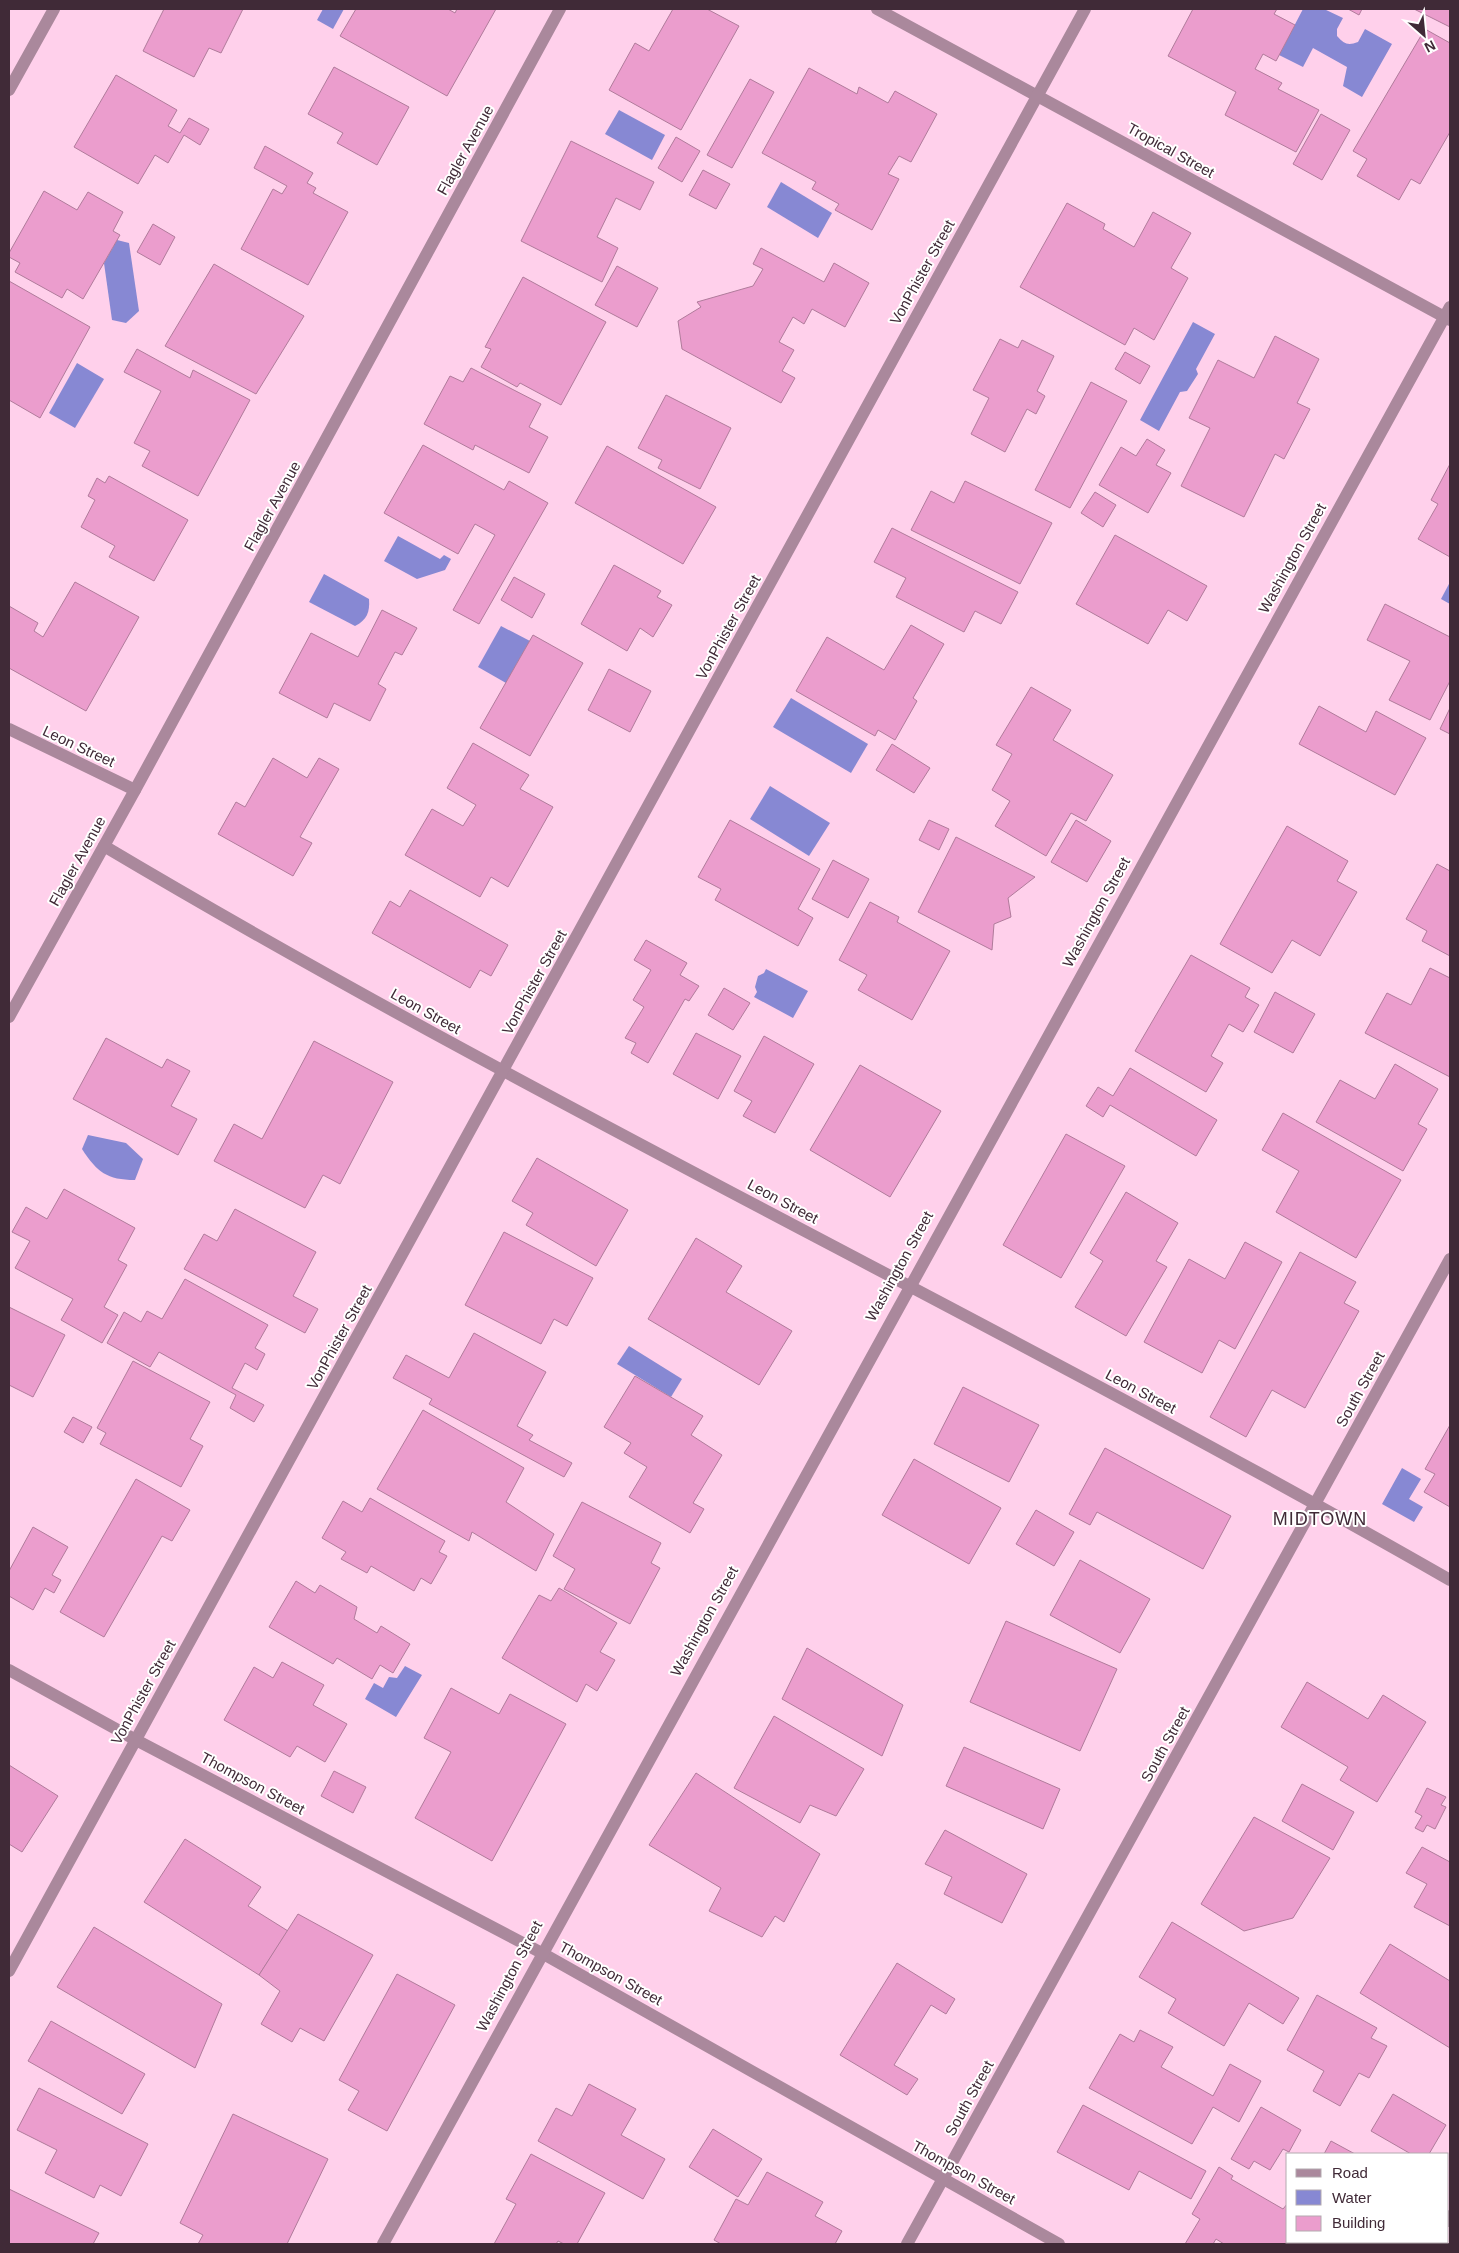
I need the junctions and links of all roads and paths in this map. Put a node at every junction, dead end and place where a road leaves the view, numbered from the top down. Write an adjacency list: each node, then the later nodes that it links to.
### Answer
1 (54, 9): 5 (street)
2 (560, 9): 9 (street, Flagler Avenue)
3 (876, 9): 6 (street, Tropical Street)
4 (1085, 9): 6 (street, VonPhister Street)
5 (9, 90)
6 (1037, 96): 7 (street, Tropical Street); 12 (street, VonPhister Street)
7 (1448, 315): 14 (street, Washington Street)
8 (9, 729): 9 (street, Leon Street)
9 (135, 790): 10 (street, Flagler Avenue)
10 (104, 846): 11 (street, Flagler Avenue); 12 (street, Leon Street)
11 (9, 1017)
12 (503, 1072): 14 (street, Leon Street); 18 (street, VonPhister Street)
13 (1450, 1259): 15 (street, South Street)
14 (907, 1285): 15 (street, Leon Street); 19 (street, Washington Street)
15 (1316, 1503): 16 (street, Leon Street); 21 (street, South Street)
16 (1450, 1580)
17 (9, 1670): 18 (street, Thompson Street)
18 (136, 1740): 19 (street, Thompson Street); 20 (street, VonPhister Street)
19 (540, 1952): 21 (street, Thompson Street); 22 (street, Washington Street)
20 (9, 1971)
21 (943, 2179): 23 (street, South Street); 24 (street, Thompson Street)
22 (383, 2244)
23 (907, 2244)
24 (1059, 2244)

